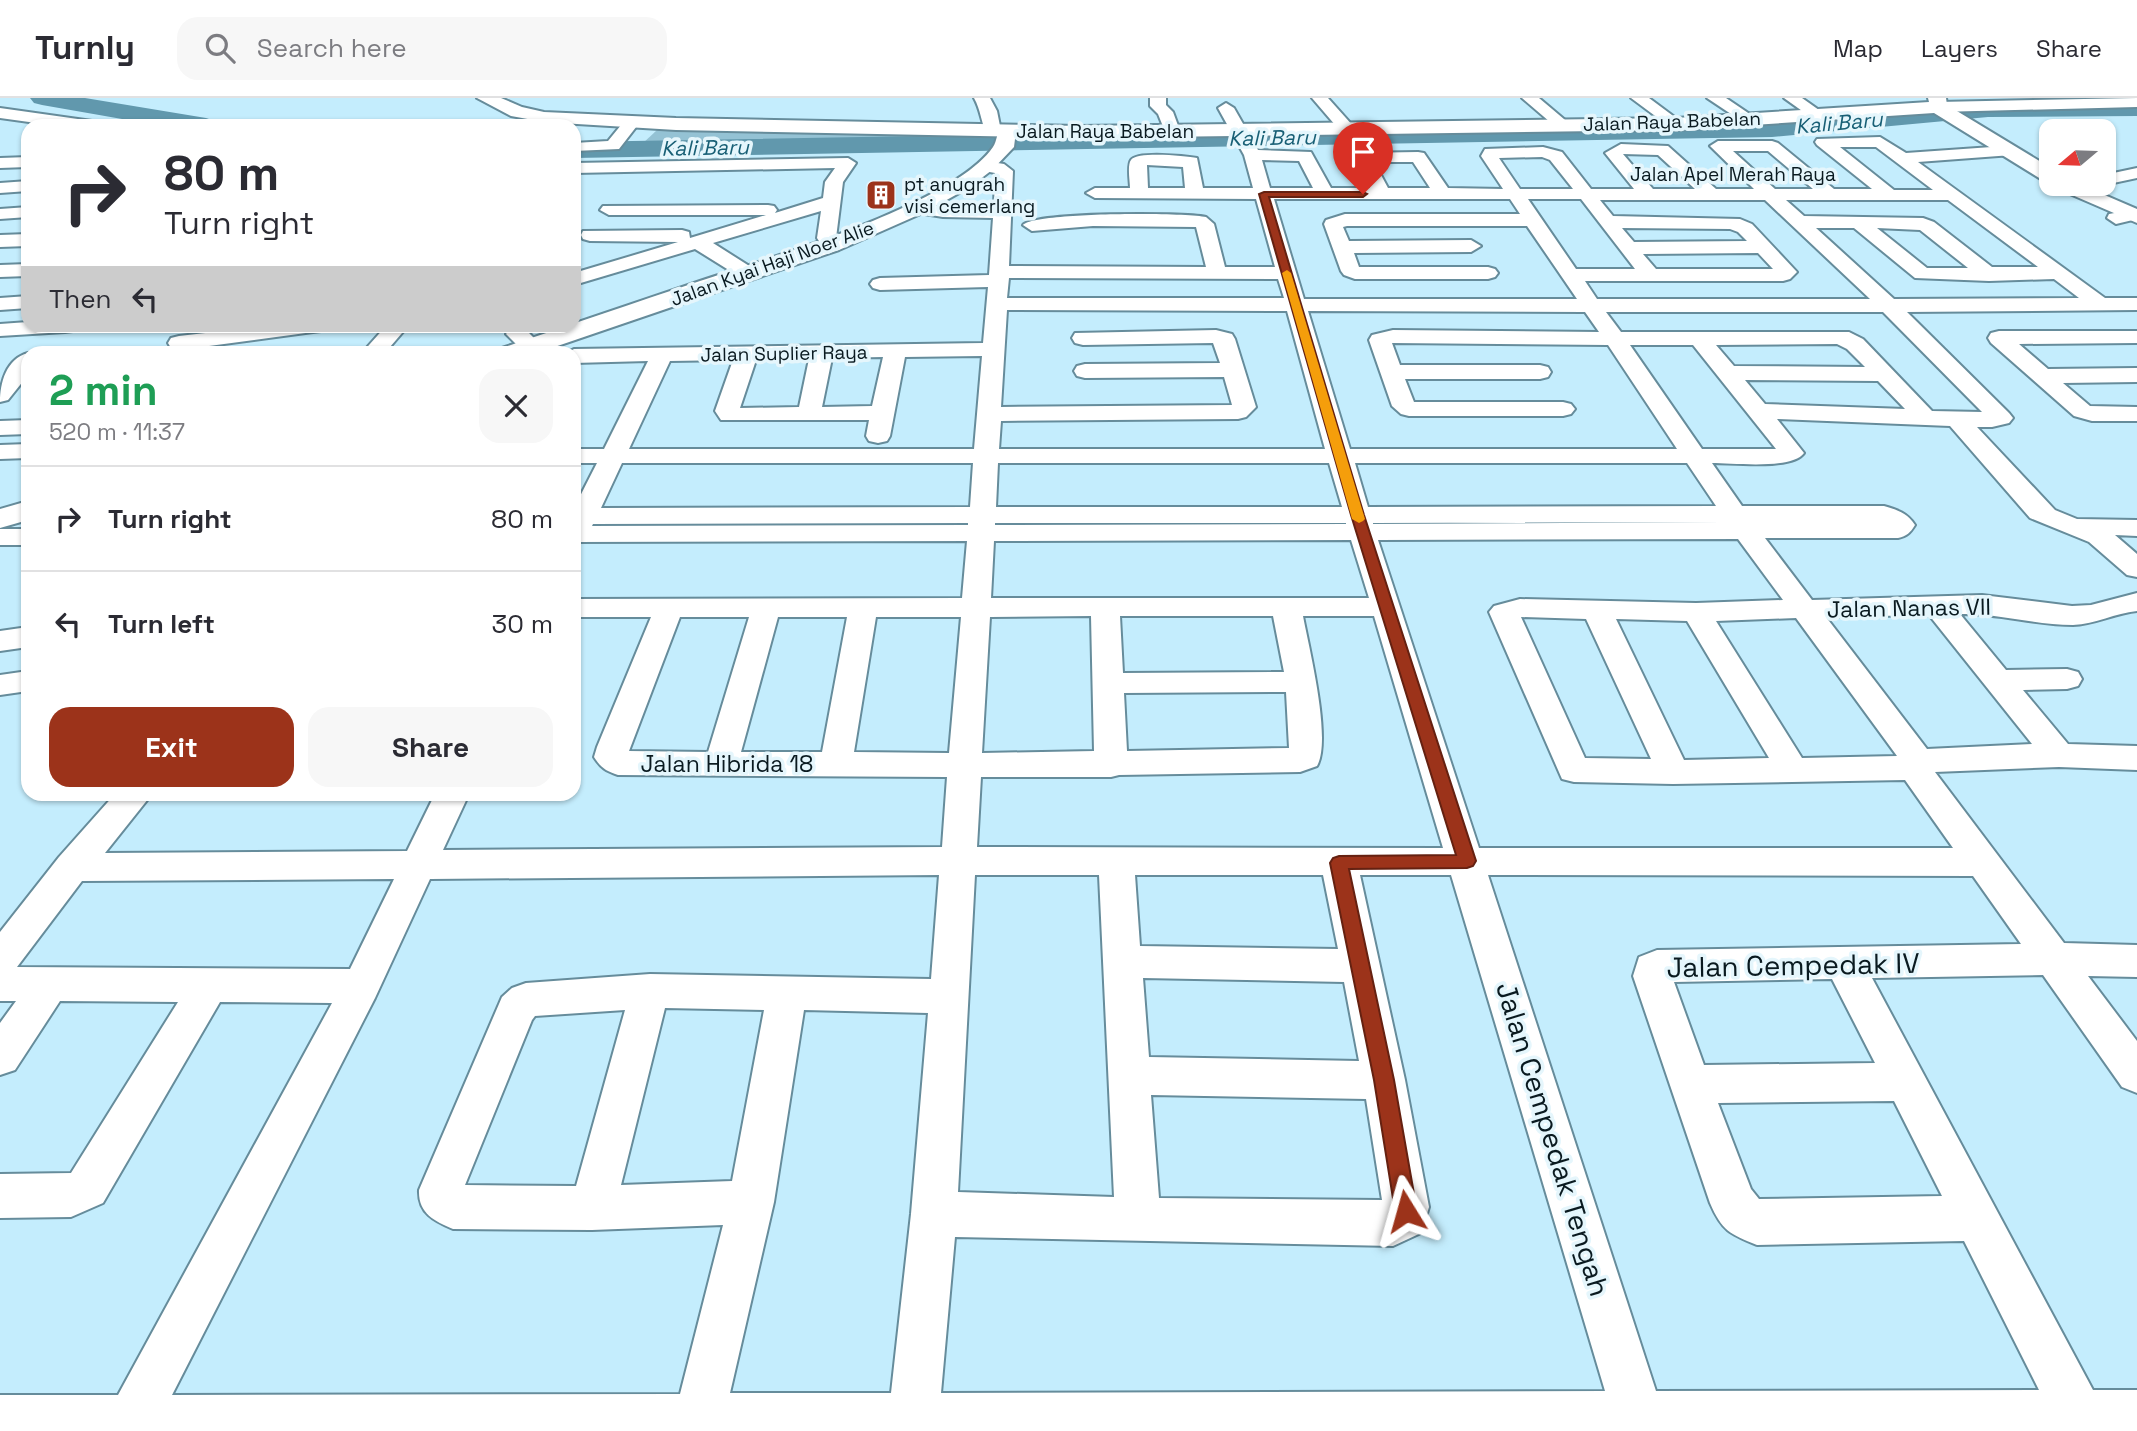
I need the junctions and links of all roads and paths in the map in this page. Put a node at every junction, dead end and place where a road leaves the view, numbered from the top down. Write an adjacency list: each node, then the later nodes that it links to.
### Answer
1 (486, 98): 16 (main road, Jalan Raya Babelan)
2 (982, 98): 25 (street)
3 (1158, 98): 24 (street)
4 (1320, 98): 23 (street)
5 (1530, 98): 21 (street)
6 (1639, 98): 20 (street)
7 (1715, 98): 18 (street)
8 (1792, 98): 13 (street)
9 (2137, 102): 10 (street)
10 (1942, 107): 13 (main road, Jalan Raya Babelan); 28 (main road)
11 (1226, 108): 26 (street, Jalan Cempedak Tengah)
12 (0, 113): 14 (street)
13 (1818, 115): 18 (main road, Jalan Raya Babelan)
14 (17, 116): 15 (street); 22 (street)
15 (38, 119)
16 (579, 119)
17 (581, 119): 19 (main road, Jalan Raya Babelan)
18 (1749, 119): 20 (main road, Jalan Raya Babelan)
19 (632, 122): 25 (main road, Jalan Raya Babelan); 27 (street)
20 (1676, 124): 21 (main road, Jalan Raya Babelan)
21 (1563, 125): 23 (main road, Jalan Raya Babelan)
22 (0, 127)
23 (1348, 130): 26 (main road, Jalan Raya Babelan)
24 (1172, 131): 25 (main road, Jalan Raya Babelan); 26 (main road, Jalan Raya Babelan)
25 (1002, 137): 30 (main road, Jalan Kyai Haji Noer Alie)
26 (1245, 142): 41 (street, Jalan Cempedak Tengah); 42 (street)
27 (581, 147)
28 (2006, 151): 29 (street); 33 (main road)
29 (1904, 158): 51 (street); 52 (street)
30 (985, 166): 55 (main road, Jalan Kyai Haji Noer Alie); 59 (street)
31 (642, 167): 32 (street); 54 (street); 57 (street)
32 (581, 168)
33 (2039, 169)
34 (2137, 173): 35 (street)
35 (2116, 177)
36 (21, 186): 37 (street)
37 (0, 188)
38 (1095, 193): 39 (street, Jalan Apel Merah Raya)
39 (1139, 194): 40 (street, Jalan Apel Merah Raya); 40 (street)
40 (1195, 194): 41 (street, Jalan Apel Merah Raya)
41 (1264, 194): 42 (street, Jalan Apel Merah Raya); 88 (street, Jalan Cempedak Tengah)
42 (1325, 194): 43 (street, Jalan Apel Merah Raya)
43 (1382, 194): 44 (street, Jalan Apel Merah Raya); 44 (street)
44 (1443, 194): 45 (street, Jalan Apel Merah Raya)
45 (1517, 194): 46 (street, Jalan Apel Merah Raya); 46 (street); 64 (street)
46 (1587, 195): 47 (street, Jalan Apel Merah Raya); 65 (street)
47 (1649, 195): 48 (street, Jalan Apel Merah Raya); 48 (street)
48 (1712, 195): 49 (street, Jalan Apel Merah Raya)
49 (1768, 195): 50 (street, Jalan Apel Merah Raya); 50 (street); 66 (street)
50 (1830, 195): 51 (street, Jalan Apel Merah Raya)
51 (1890, 195): 52 (street, Jalan Apel Merah Raya)
52 (1950, 195): 90 (street)
53 (2092, 196): 61 (main road)
54 (830, 202): 56 (street); 75 (street)
55 (918, 208): 59 (street); 75 (main road, Jalan Kyai Haji Noer Alie)
56 (806, 209): 57 (street); 70 (street)
57 (609, 210): 69 (street)
58 (21, 212): 60 (street)
59 (1003, 213): 94 (street)
60 (0, 214)
61 (2131, 216): 71 (main road)
62 (1455, 219): 64 (street); 76 (street); 77 (street)
63 (1139, 220): 68 (street); 82 (street); 87 (street)
64 (1534, 220): 91 (street)
65 (1609, 222): 78 (street); 79 (street)
66 (1798, 222): 67 (street); 107 (street)
67 (1859, 222): 93 (street); 93 (street)
68 (1032, 225)
69 (660, 236): 70 (street); 81 (street)
70 (718, 236): 74 (street)
71 (2136, 237)
72 (21, 240): 73 (street)
73 (0, 241)
74 (698, 242): 81 (street); 85 (street)
75 (831, 245): 85 (main road, Jalan Kyai Haji Noer Alie)
76 (1471, 246): 77 (street); 89 (street)
77 (1343, 247): 89 (street)
78 (1760, 247): 79 (street); 92 (street)
79 (1630, 248): 92 (street)
80 (1076, 249): 86 (street)
81 (641, 259): 95 (street)
82 (1144, 259): 86 (street); 87 (street)
83 (21, 270): 84 (street)
84 (0, 271)
85 (747, 272): 108 (main road, Jalan Kyai Haji Noer Alie)
86 (1076, 272): 94 (street)
87 (1217, 273): 88 (street)
88 (1287, 273): 104 (street, Jalan Cempedak Tengah)
89 (1488, 273): 102 (street)
90 (2056, 273): 93 (street); 98 (street)
91 (1571, 275): 92 (street); 105 (street)
92 (1650, 275)
93 (1989, 275)
94 (997, 276): 96 (street); 100 (street)
95 (581, 277)
96 (880, 284)
97 (21, 302): 99 (street)
98 (2099, 303): 103 (street); 107 (street)
99 (0, 304)
100 (996, 304): 101 (street); 121 (street)
101 (1083, 304): 104 (street); 115 (street)
102 (1507, 304): 104 (street); 105 (street)
103 (2137, 304)
104 (1296, 305): 153 (street, Jalan Cempedak Tengah)
105 (1592, 305): 106 (street); 117 (street)
106 (1806, 306): 107 (street); 113 (street)
107 (1889, 306): 143 (street)
108 (581, 320)
109 (21, 329): 110 (street)
110 (0, 330)
111 (251, 333): 119 (street)
112 (389, 333): 120 (street)
113 (1835, 337): 118 (street); 132 (street)
114 (2137, 337): 134 (street)
115 (1083, 338): 127 (street); 128 (street)
116 (1519, 338): 117 (street); 129 (street); 130 (street)
117 (1615, 339): 118 (street); 154 (street)
118 (1700, 339): 131 (street)
119 (180, 341)
120 (376, 346)
121 (993, 349): 122 (street, Jalan Suplier Raya); 140 (street)
122 (895, 351): 123 (street, Jalan Suplier Raya); 138 (street)
123 (822, 352): 124 (street, Jalan Suplier Raya); 139 (street)
124 (747, 353): 125 (street, Jalan Suplier Raya); 139 (street)
125 (662, 355): 126 (street, Jalan Suplier Raya); 149 (street)
126 (581, 356)
127 (1235, 370): 128 (street); 137 (street)
128 (1085, 371): 137 (street)
129 (1392, 372): 130 (street); 135 (street)
130 (1540, 372): 135 (street)
131 (1729, 373): 132 (street); 136 (street)
132 (1885, 374): 142 (street)
133 (2137, 375): 134 (street)
134 (2042, 376): 141 (street)
135 (1563, 409): 148 (street)
136 (1759, 411): 142 (street); 154 (street)
137 (1083, 412): 140 (street)
138 (883, 413): 139 (street); 150 (street)
139 (809, 414)
140 (989, 414): 151 (street)
141 (2137, 414)
142 (1924, 416): 143 (street)
143 (1957, 419): 161 (street)
144 (21, 427): 145 (street)
145 (0, 428)
146 (21, 451): 147 (street)
147 (0, 452)
148 (1590, 454): 153 (street); 154 (street)
149 (614, 455): 150 (street); 152 (street); 155 (street)
150 (874, 455): 151 (street)
151 (986, 455): 153 (street); 157 (street)
152 (581, 456)
153 (1340, 456): 158 (street, Jalan Cempedak Tengah)
154 (1694, 456): 156 (street)
155 (581, 518)
156 (1739, 522): 158 (street); 174 (street)
157 (982, 523): 158 (street); 159 (street); 172 (street)
158 (1360, 523): 170 (street, Jalan Cempedak Tengah)
159 (581, 527)
160 (2137, 528): 161 (street)
161 (2082, 529): 162 (street); 163 (street)
162 (2137, 536)
163 (2137, 569)
164 (2137, 602): 168 (street, Jalan Nanas VII)
165 (670, 606): 166 (street); 171 (street); 189 (street, Jalan Hibrida 18)
166 (767, 606): 169 (street); 189 (street)
167 (1286, 606): 170 (street); 173 (street); 182 (street)
168 (1938, 606): 174 (street, Jalan Nanas VII); 180 (street)
169 (863, 607): 172 (street); 187 (street)
170 (1387, 607): 198 (street, Jalan Cempedak Tengah)
171 (581, 608)
172 (975, 608): 173 (street); 190 (street)
173 (1105, 609): 183 (street)
174 (1805, 609): 176 (street, Jalan Nanas VII); 188 (street)
175 (1597, 610): 176 (street, Jalan Nanas VII); 193 (street); 193 (street, Jalan Nanas VII)
176 (1696, 612): 192 (street)
177 (21, 639): 178 (street)
178 (0, 641)
179 (2067, 678): 180 (street)
180 (1999, 680): 185 (street)
181 (21, 682): 184 (street)
182 (1301, 682): 183 (street); 191 (street, Jalan Hibrida 18)
183 (1108, 683): 191 (street)
184 (0, 685)
185 (2059, 755): 186 (street); 188 (street)
186 (2137, 758)
187 (836, 764): 189 (street, Jalan Hibrida 18); 190 (street, Jalan Hibrida 18)
188 (1916, 764): 192 (street); 199 (street)
189 (721, 765)
190 (967, 765): 191 (street, Jalan Hibrida 18); 196 (street)
191 (1111, 765)
192 (1792, 769): 193 (street)
193 (1673, 772)
194 (129, 801): 202 (street)
195 (449, 801): 201 (street)
196 (958, 860): 197 (street); 201 (street); 215 (street)
197 (1116, 860): 200 (street); 206 (street)
198 (1467, 861): 199 (street); 200 (street); 234 (street, Jalan Cempedak Tengah)
199 (1984, 862): 203 (street)
200 (1339, 863): 208 (street)
201 (417, 866): 202 (street); 212 (street)
202 (72, 867): 204 (street)
203 (2056, 960): 205 (street, Jalan Cempedak IV); 207 (street, Jalan Cempedak IV); 217 (street)
204 (0, 961)
205 (2137, 961)
206 (1124, 962): 208 (street); 218 (street)
207 (1844, 964): 220 (street); 221 (street, Jalan Cempedak IV)
208 (1360, 966): 219 (street)
209 (0, 984): 210 (street)
210 (50, 984): 211 (street); 216 (street)
211 (209, 986): 212 (street); 222 (street)
212 (361, 986): 232 (street)
213 (650, 991): 214 (street); 224 (street); 224 (street)
214 (787, 992): 215 (street); 223 (street)
215 (950, 996): 225 (street)
216 (0, 1057)
217 (2137, 1074)
218 (1129, 1076): 219 (street); 227 (street)
219 (1384, 1080): 227 (street)
220 (1906, 1082): 221 (street); 226 (street)
221 (1691, 1084): 226 (street, Jalan Cempedak IV)
222 (0, 1196)
223 (751, 1202): 224 (street); 230 (street)
224 (592, 1208)
225 (934, 1214): 227 (street); 235 (street)
226 (1977, 1218): 228 (street)
227 (1138, 1220)
228 (2079, 1415): 229 (street); 234 (street)
229 (2137, 1415)
230 (699, 1419): 232 (street); 235 (street)
231 (0, 1421): 232 (street)
232 (132, 1421)
233 (1446, 1424): 234 (street); 235 (street)
234 (1641, 1424)
235 (913, 1425)

